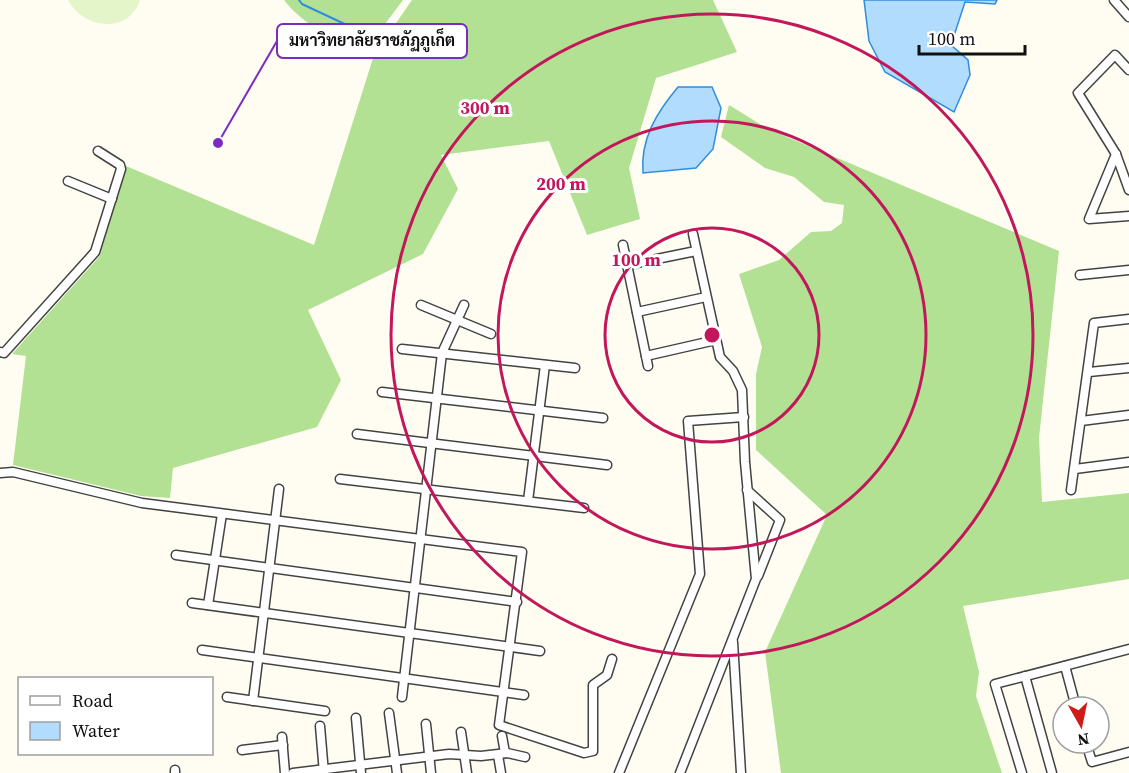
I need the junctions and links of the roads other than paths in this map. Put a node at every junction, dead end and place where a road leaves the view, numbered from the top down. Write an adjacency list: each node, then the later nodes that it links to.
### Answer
1 (1114, 0): 2 (street)
2 (1129, 17)
3 (1129, 70): 5 (street)
4 (98, 151): 8 (street)
5 (1116, 154): 7 (street); 9 (street)
6 (68, 181): 8 (street)
7 (1129, 190)
8 (112, 199): 25 (street)
9 (1129, 216)
10 (693, 234): 12 (street)
11 (623, 245): 13 (street)
12 (696, 251): 13 (street); 16 (street)
13 (627, 265): 19 (street)
14 (1129, 270): 15 (street)
15 (1080, 275)
16 (706, 297): 19 (street); 23 (street)
17 (421, 305): 21 (street)
18 (465, 305): 21 (street)
19 (637, 312): 27 (street)
20 (1129, 319): 32 (street)
21 (458, 320): 22 (street); 26 (street)
22 (491, 334)
23 (716, 340): 27 (street); 37 (street)
24 (402, 349): 26 (street)
25 (0, 352)
26 (442, 353): 28 (street); 34 (street)
27 (646, 356): 29 (street)
28 (546, 365): 30 (street); 35 (street)
29 (648, 366)
30 (575, 368)
31 (1129, 368): 32 (street)
32 (1089, 372): 39 (street)
33 (382, 392): 34 (street)
34 (437, 398): 35 (street); 41 (street)
35 (539, 410): 38 (street); 42 (street)
36 (1129, 415): 39 (street)
37 (744, 417): 50 (street); 106 (street)
38 (603, 418)
39 (1081, 421): 45 (street)
40 (357, 434): 41 (street)
41 (431, 442): 42 (street); 49 (street)
42 (534, 456): 44 (street); 52 (street)
43 (1129, 462): 45 (street)
44 (607, 465)
45 (1075, 469): 51 (street)
46 (0, 473): 54 (street)
47 (340, 479): 49 (street)
48 (279, 489): 55 (street)
49 (426, 489): 52 (street); 56 (street)
50 (747, 490): 60 (street); 60 (street)
51 (1071, 490)
52 (528, 501): 53 (street)
53 (584, 508)
54 (222, 514): 55 (street); 58 (street)
55 (274, 520): 56 (street); 59 (street)
56 (420, 539): 61 (street); 62 (street)
57 (176, 555): 58 (street)
58 (213, 561): 59 (street); 64 (street)
59 (269, 569): 61 (street); 65 (street)
60 (756, 579): 67 (street)
61 (415, 587): 62 (street); 66 (street)
62 (517, 602): 68 (street)
63 (192, 603): 64 (street)
64 (208, 605): 65 (street)
65 (263, 613): 66 (street); 72 (street)
66 (410, 633): 68 (street); 76 (street)
67 (733, 640): 107 (street); 108 (street)
68 (511, 647): 71 (street); 77 (street)
69 (202, 650): 72 (street)
70 (1129, 650): 74 (street)
71 (540, 651)
72 (258, 658): 76 (street); 82 (street)
73 (612, 660): 77 (street)
74 (1065, 666): 75 (street); 79 (street)
75 (1025, 676): 109 (street); 110 (street)
76 (404, 677): 77 (street); 81 (street)
77 (504, 692): 78 (street)
78 (524, 694)
79 (1073, 695)
80 (227, 697): 82 (street)
81 (402, 697)
82 (253, 701): 83 (street)
83 (325, 711)
84 (389, 713): 97 (street)
85 (356, 718): 98 (street)
86 (426, 724): 95 (street)
87 (320, 726): 99 (street)
88 (461, 732): 93 (street)
89 (502, 736): 92 (street)
90 (242, 750): 100 (street)
91 (1129, 752): 94 (street)
92 (501, 754): 93 (street); 96 (street); 105 (street)
93 (464, 755): 95 (street); 104 (street)
94 (1090, 755)
95 (429, 757): 97 (street); 103 (street)
96 (525, 757)
97 (396, 760): 98 (street); 102 (street)
98 (361, 768): 99 (street)
99 (324, 771): 101 (street)
100 (285, 773)
101 (293, 773)
102 (397, 773)
103 (431, 773)
104 (467, 773)
105 (501, 773)
106 (619, 773)
107 (680, 773)
108 (741, 773)
109 (1022, 773)
110 (1052, 773)

